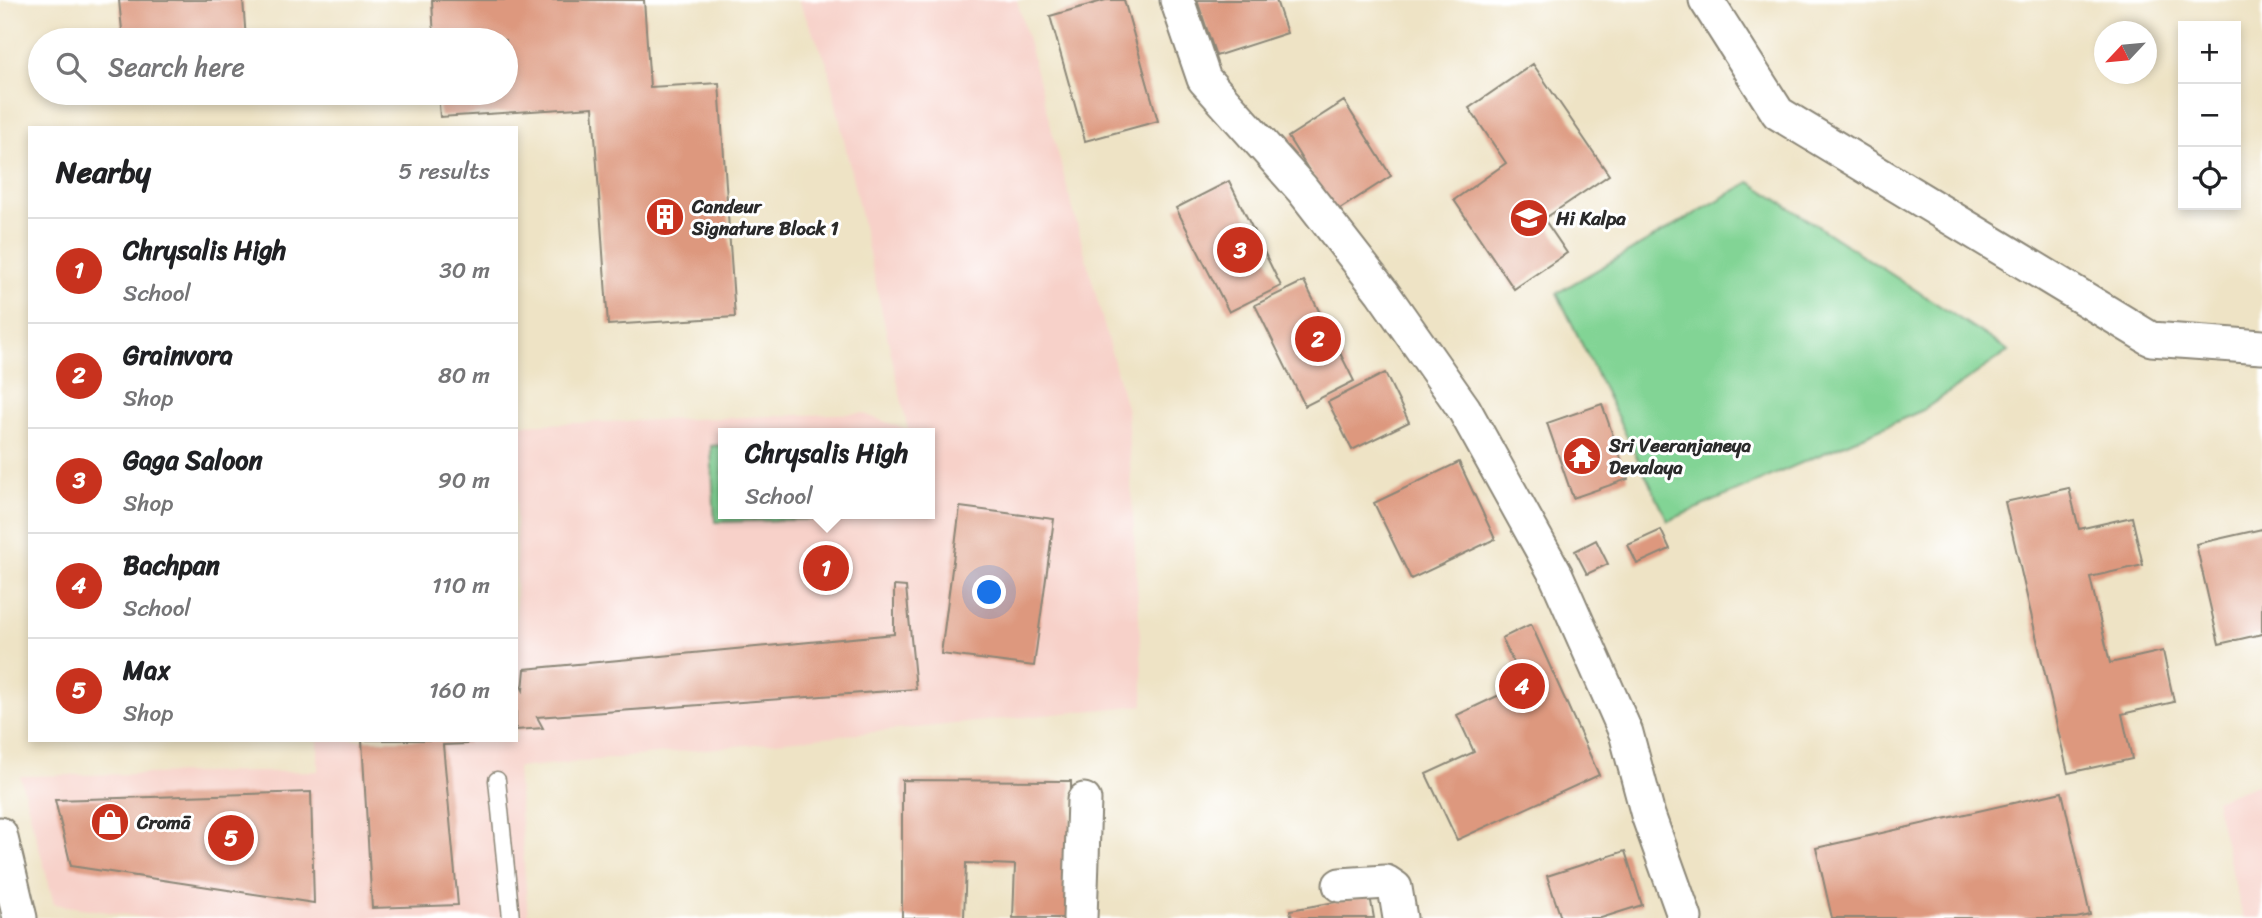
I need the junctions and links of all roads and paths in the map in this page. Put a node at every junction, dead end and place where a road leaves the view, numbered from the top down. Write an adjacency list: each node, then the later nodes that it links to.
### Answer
1 (1177, 0): 12 (street)
2 (1706, 0): 3 (street)
3 (2262, 348)
4 (497, 779): 9 (lane)
5 (1084, 800): 10 (street)
6 (0, 834): 8 (street)
7 (1340, 885): 11 (street)
8 (20, 918)
9 (511, 918)
10 (1080, 918)
11 (1401, 918)
12 (1685, 918)

